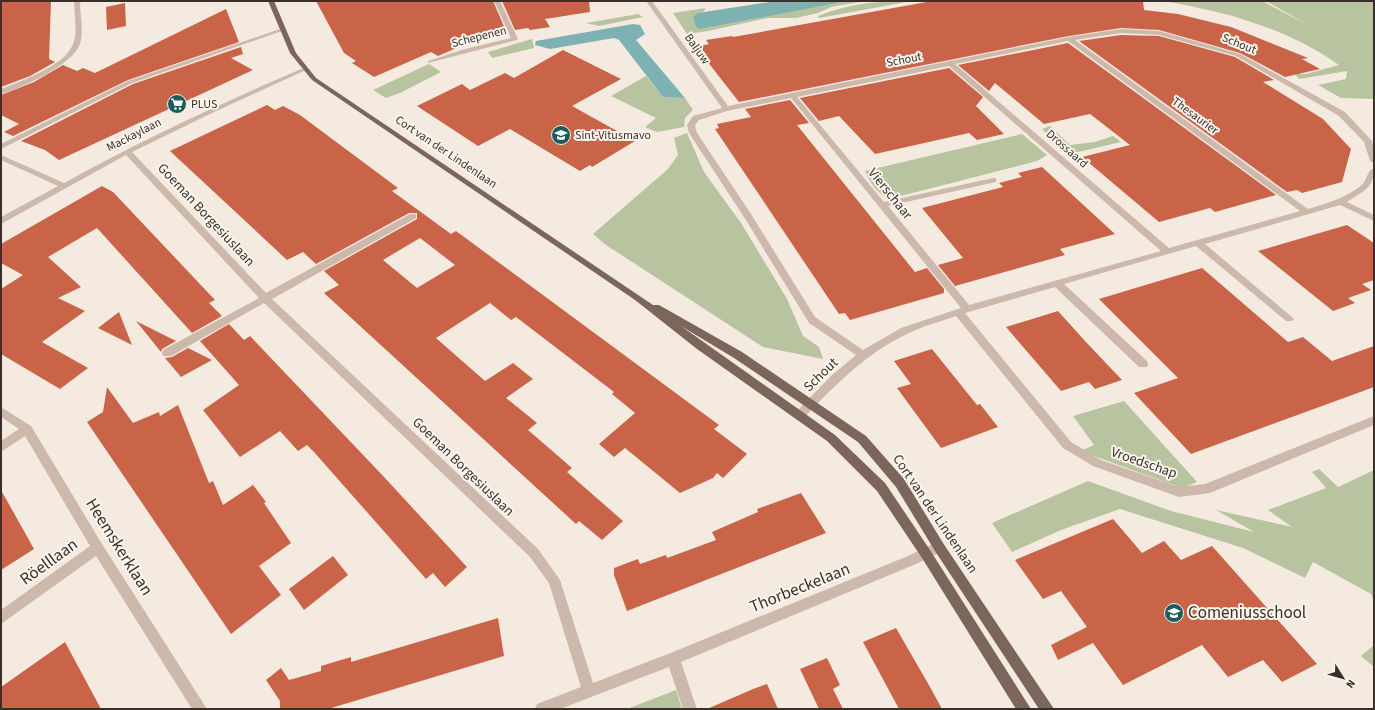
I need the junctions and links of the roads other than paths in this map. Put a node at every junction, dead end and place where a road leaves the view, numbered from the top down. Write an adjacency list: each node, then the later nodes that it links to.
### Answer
1 (77, 1): 10 (street)
2 (272, 1): 5 (main road, Cort van der Lindenlaan)
3 (498, 1): 7 (street, Schepenen)
4 (650, 1): 12 (street, Baljuw)
5 (282, 30): 9 (main road, Cort van der Lindenlaan); 14 (street)
6 (1069, 39): 8 (street, Schout); 13 (street, Schout); 23 (street, Thesaurier)
7 (430, 62)
8 (951, 64): 11 (street, Schout); 28 (street, Drossaard)
9 (304, 70): 15 (street, Mackaylaan); 31 (main road, Cort van der Lindenlaan)
10 (1, 92)
11 (793, 96): 12 (street, Schout); 22 (street, Vierschaar)
12 (726, 109): 35 (street, Schout)
13 (1371, 141): 17 (street, Schout)
14 (1, 147)
15 (127, 151): 20 (street, Mackaylaan); 30 (street, Goeman Borgesiuslaan)
16 (1, 158): 20 (street)
17 (1374, 161)
18 (1374, 170): 21 (street, Schout)
19 (993, 180): 22 (street)
20 (64, 186): 26 (street, Mackaylaan)
21 (1341, 202): 23 (street, Schout); 25 (street)
22 (882, 205): 32 (street, Vierschaar)
23 (1307, 212): 27 (street, Schout)
24 (413, 216): 30 (street)
25 (1374, 218)
26 (1, 221)
27 (1198, 243): 28 (street, Schout); 33 (street)
28 (1168, 252): 29 (street, Schout)
29 (1058, 284): 32 (street, Schout); 36 (street)
30 (265, 298): 34 (street); 48 (street, Goeman Borgesiuslaan)
31 (638, 298): 37 (main road, Cort van der Lindenlaan); 39 (main road, Cort van der Lindenlaan)
32 (962, 310): 35 (street, Schout); 40 (street, Vroedschap)
33 (1289, 319)
34 (166, 353)
35 (863, 356): 37 (street, Schout)
36 (1143, 364)
37 (810, 405): 39 (street, Schout); 43 (main road, Cort van der Lindenlaan)
38 (1, 411): 41 (street, Heemskerklaan)
39 (799, 416): 45 (main road, Cort van der Lindenlaan)
40 (1374, 420)
41 (27, 429): 42 (street); 44 (street, Heemskerklaan)
42 (1, 447)
43 (939, 547): 45 (street, Thorbeckelaan); 53 (main road, Cort van der Lindenlaan)
44 (98, 548): 46 (street, Röelllaan); 49 (street, Heemskerklaan)
45 (926, 554): 47 (street, Thorbeckelaan); 52 (main road, Cort van der Lindenlaan)
46 (1, 618)
47 (673, 659): 48 (street, Thorbeckelaan); 51 (street)
48 (589, 691): 50 (street, Thorbeckelaan)
49 (200, 709)
50 (542, 709)
51 (690, 709)
52 (1024, 709)
53 (1047, 709)

